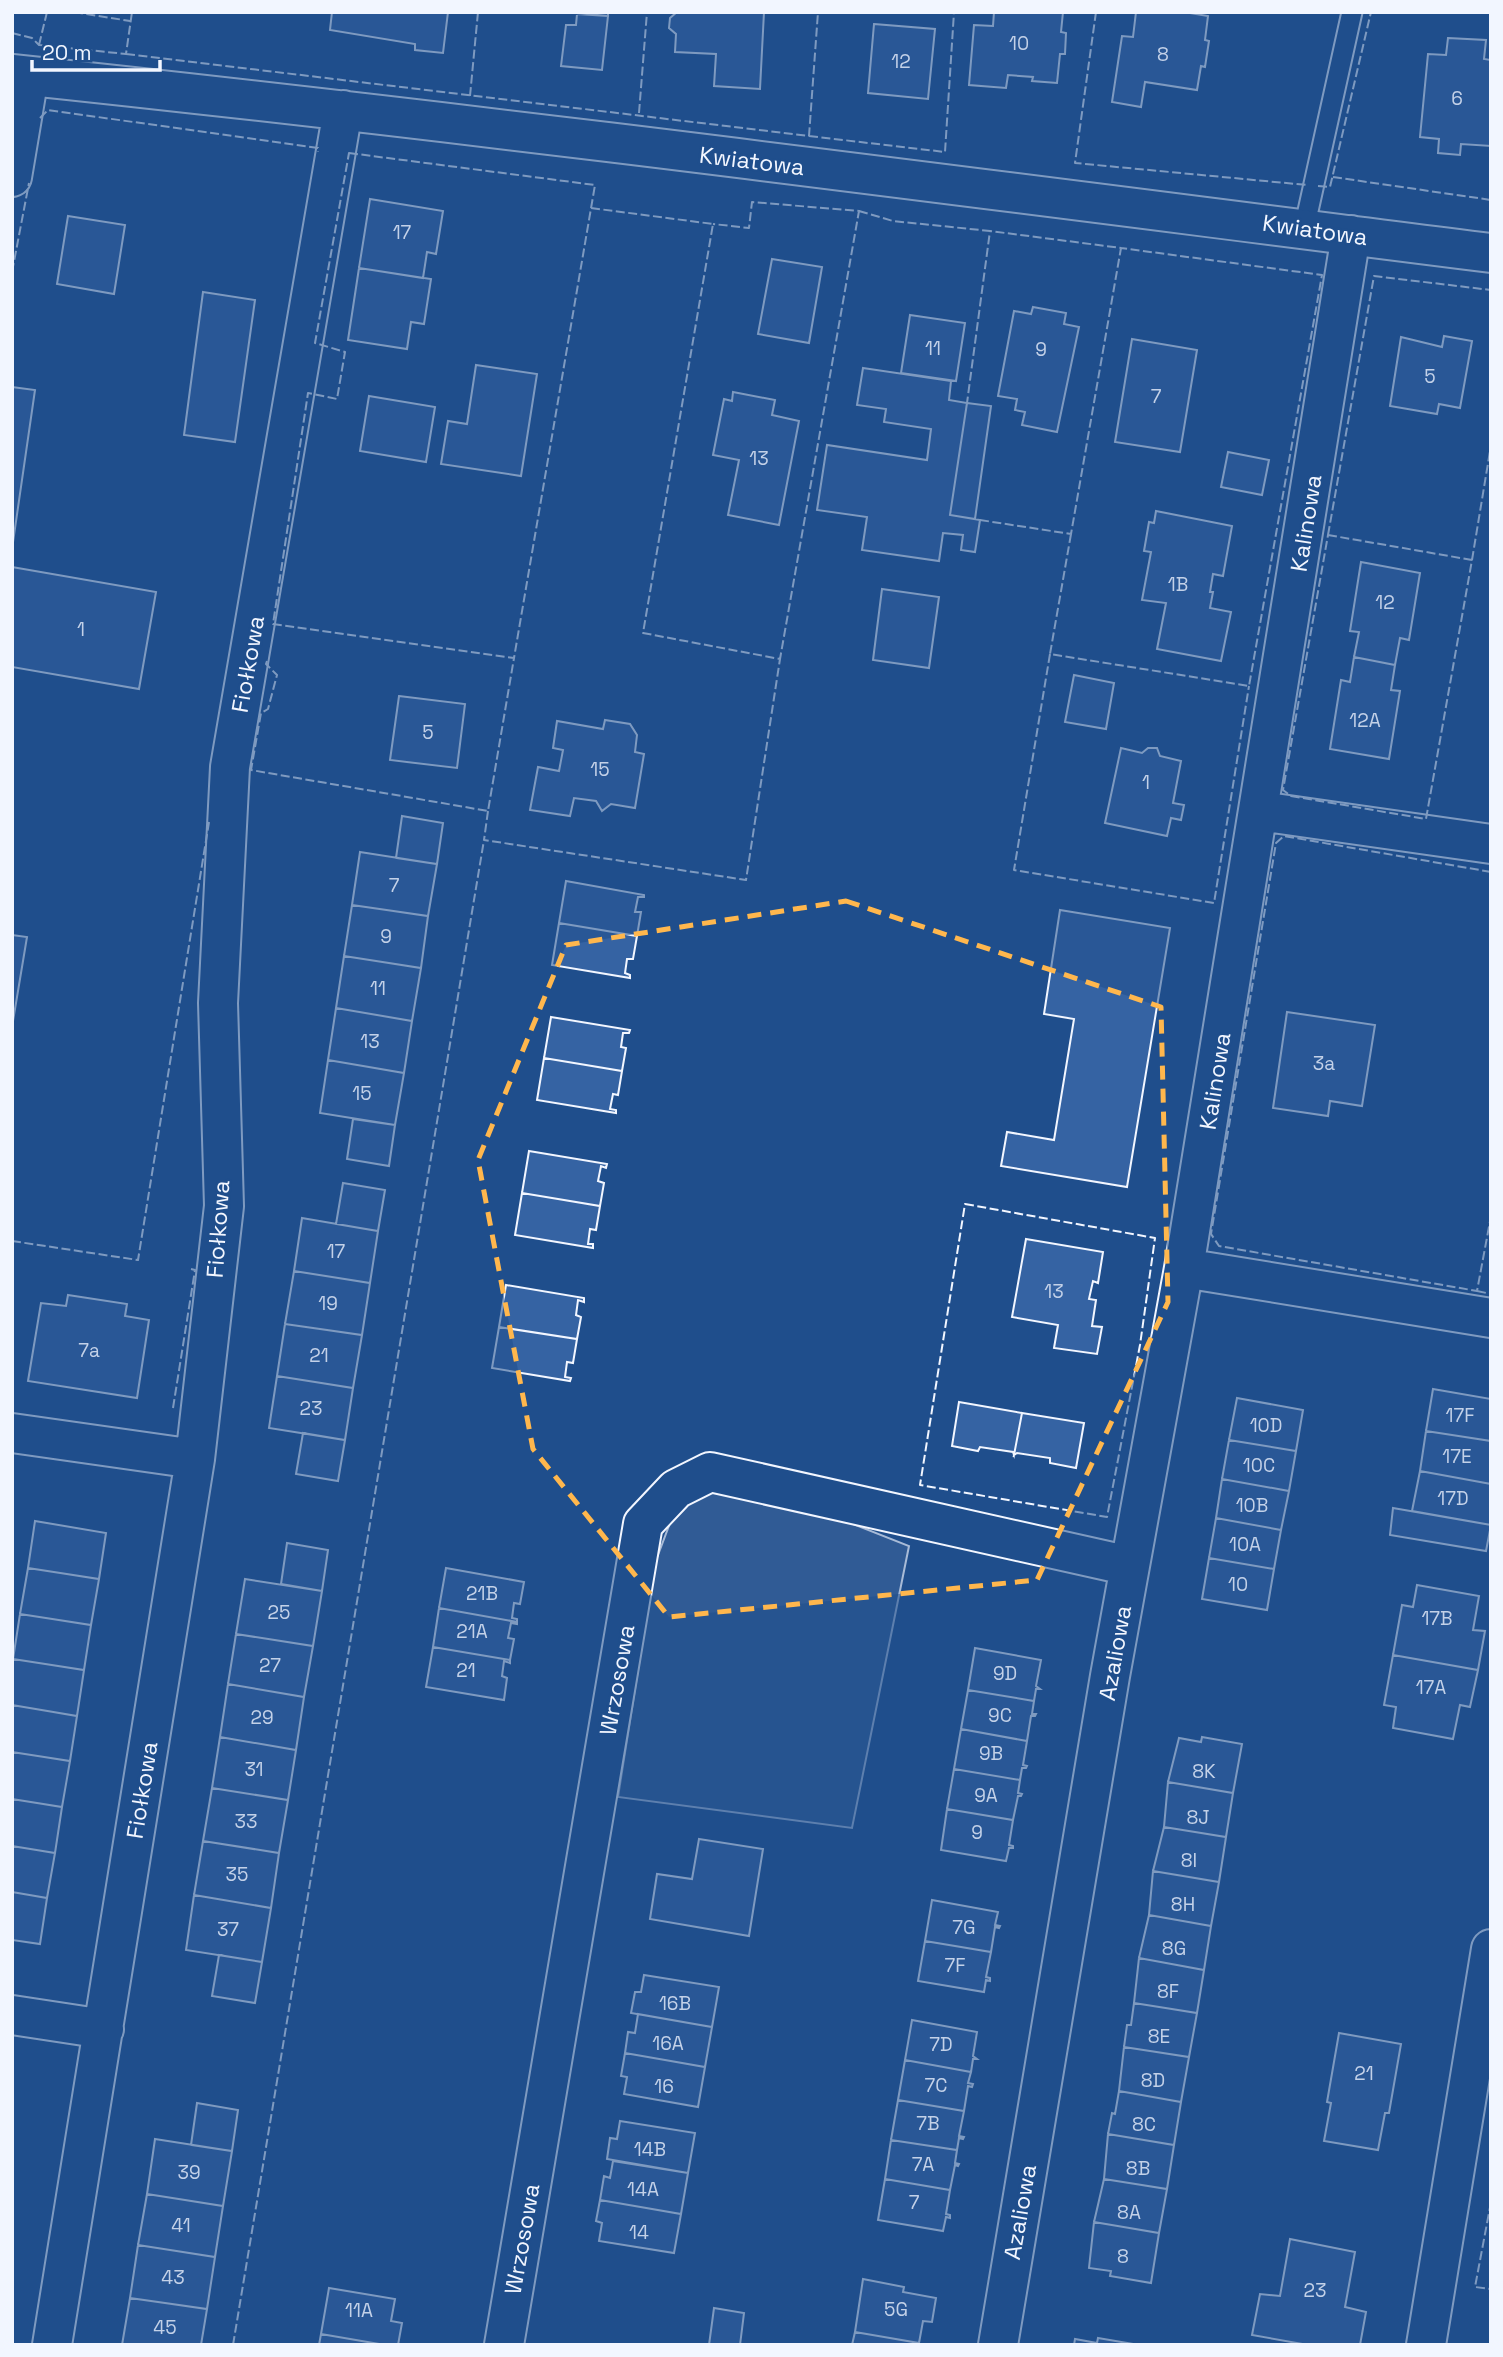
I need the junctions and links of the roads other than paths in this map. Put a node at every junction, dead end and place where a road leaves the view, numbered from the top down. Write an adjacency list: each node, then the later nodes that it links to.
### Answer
1 (1352, 12): 5 (lane)
2 (21, 75): 3 (street, Kwiatowa); 4 (street)
3 (343, 110): 5 (street, Kwiatowa); 13 (street, Fiołkowa)
4 (12, 177)
5 (1304, 229): 6 (street, Kwiatowa)
6 (1351, 235): 7 (street, Kwiatowa); 8 (street, Kalinowa)
7 (1491, 253)
8 (1259, 811): 9 (street); 10 (street, Kalinowa)
9 (1491, 844)
10 (1184, 1268): 11 (street); 14 (street, Azaliowa)
11 (1491, 1318)
12 (12, 1433): 13 (street)
13 (195, 1459): 17 (street, Fiołkowa)
14 (1130, 1566): 19 (street, Wrzosowa); 20 (street, Azaliowa)
15 (1491, 1949): 21 (street)
16 (12, 2015): 17 (street)
17 (104, 2029): 18 (street, Fiołkowa)
18 (52, 2345)
19 (504, 2345)
20 (998, 2345)
21 (1426, 2345)

